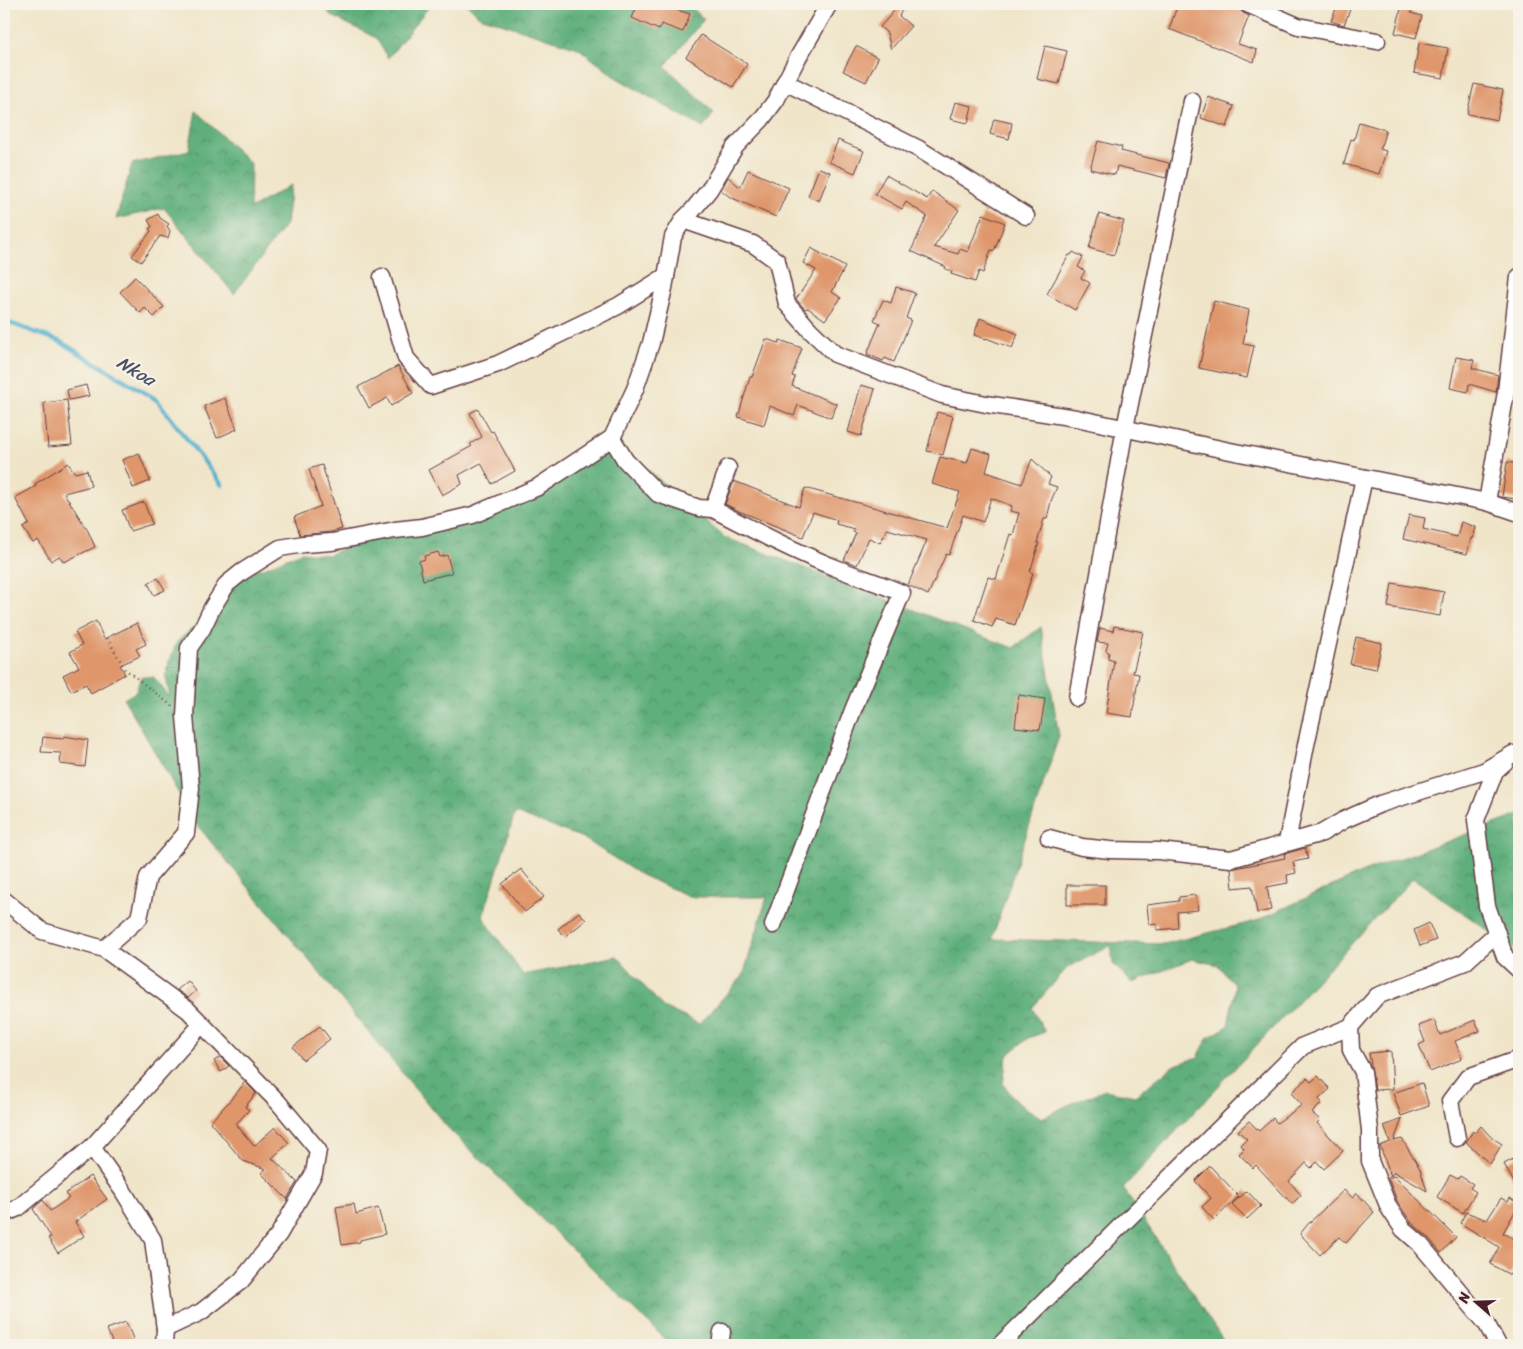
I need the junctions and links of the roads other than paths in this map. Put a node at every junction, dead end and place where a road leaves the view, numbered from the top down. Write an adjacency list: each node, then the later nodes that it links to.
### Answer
1 (829, 4): 4 (street)
2 (1247, 4): 3 (street)
3 (1377, 41)
4 (785, 82): 6 (street); 7 (street)
5 (1192, 101): 11 (street)
6 (1026, 216)
7 (683, 220): 8 (street); 11 (street)
8 (666, 276): 9 (street); 12 (street)
9 (382, 277)
10 (1519, 277): 15 (street)
11 (1125, 428): 14 (street); 18 (street)
12 (612, 438): 16 (street); 25 (street)
13 (728, 468): 16 (street)
14 (1364, 478): 15 (street); 21 (street)
15 (1487, 502): 17 (street)
16 (713, 509): 23 (street)
17 (1519, 513)
18 (1077, 698)
19 (1516, 753): 21 (street); 24 (street)
20 (1049, 838): 21 (street)
21 (1287, 842)
22 (4, 900): 25 (street)
23 (773, 926)
24 (1497, 933): 26 (street); 28 (street)
25 (104, 949): 27 (street)
26 (1519, 970)
27 (202, 1024): 31 (street); 33 (street)
28 (1350, 1028): 34 (street); 35 (street)
29 (1519, 1059): 30 (street)
30 (1457, 1138)
31 (92, 1148): 32 (street); 33 (street)
32 (4, 1214)
33 (165, 1337)
34 (1000, 1345)
35 (1498, 1345)

